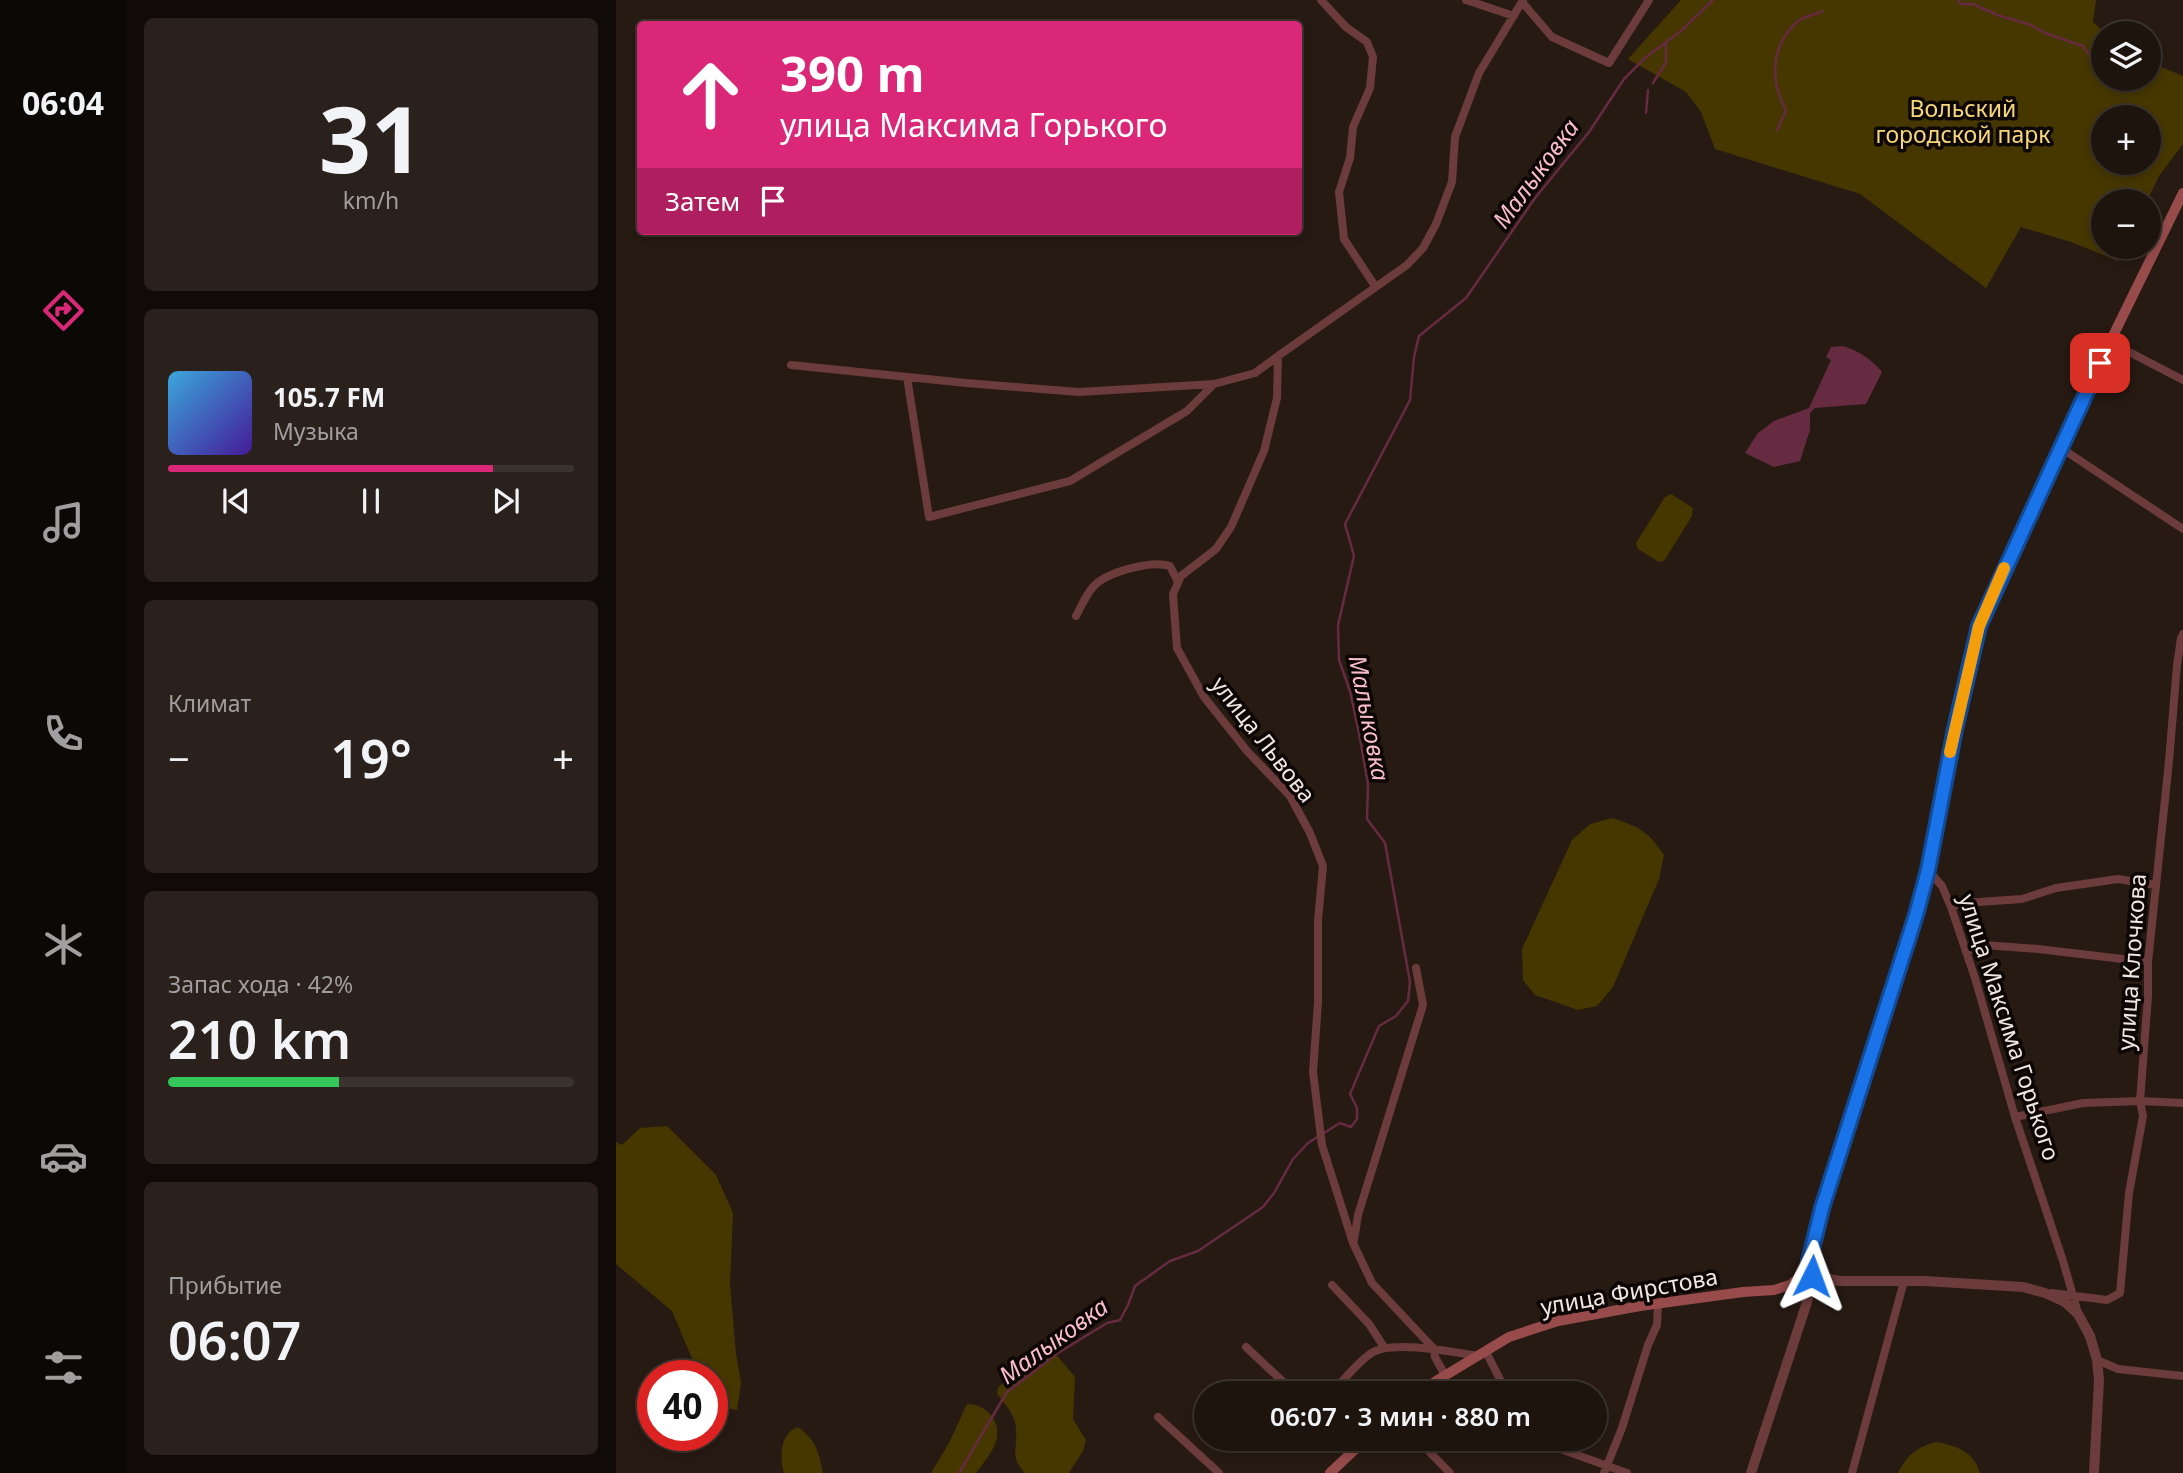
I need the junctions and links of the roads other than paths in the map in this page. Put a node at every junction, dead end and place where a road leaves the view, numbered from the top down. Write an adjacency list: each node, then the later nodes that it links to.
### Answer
1 (1321, 0): 7 (street)
2 (1466, 0): 5 (street)
3 (1649, 0): 4 (street)
4 (1522, 1): 5 (street)
5 (1514, 16): 7 (street)
6 (2183, 193): 8 (main road)
7 (1375, 286): 9 (street)
8 (2110, 342): 12 (street); 14 (main road)
9 (1278, 356): 13 (street); 16 (street)
10 (791, 365): 11 (street)
11 (907, 377): 13 (street); 13 (street)
12 (2183, 380)
13 (1214, 384)
14 (2061, 448): 15 (street); 19 (main road)
15 (2183, 529)
16 (1178, 582): 17 (street); 28 (street, улица Львова)
17 (1076, 616)
18 (2183, 634): 20 (street, улица Клочкова)
19 (1928, 870): 21 (street, улица Максима Горького); 29 (main road, улица Фирстова)
20 (2156, 885): 21 (street); 23 (street, улица Клочкова)
21 (1951, 907): 22 (street, улица Максима Горького)
22 (1966, 952): 23 (street); 27 (street, улица Максима Горького)
23 (2148, 962): 25 (street, улица Клочкова)
24 (1416, 968): 28 (street)
25 (2140, 1101): 26 (street); 27 (street); 33 (street, улица Клочкова)
26 (2183, 1103)
27 (2015, 1117): 33 (street, улица Максима Горького)
28 (1353, 1243): 38 (street, улица Львова)
29 (1807, 1274): 30 (street); 34 (main road, улица Фирстова); 56 (street)
30 (1904, 1281): 32 (street); 57 (street)
31 (1332, 1285): 37 (street)
32 (2045, 1293): 33 (street); 35 (street)
33 (2073, 1296): 35 (street, улица Максима Горького)
34 (1658, 1304): 39 (main road, улица Фирстова); 51 (street)
35 (2078, 1314): 40 (street)
36 (1246, 1347): 43 (street)
37 (1384, 1347): 38 (street); 44 (street)
38 (1434, 1349): 39 (street); 41 (street)
39 (1482, 1354): 41 (main road, улица Фирстова); 46 (street)
40 (2097, 1360): 42 (street); 58 (street)
41 (1445, 1376): 45 (main road, улица Фирстова)
42 (2183, 1376)
43 (1282, 1381)
44 (1343, 1381)
45 (1438, 1381)
46 (1499, 1381)
47 (1158, 1417): 52 (street)
48 (1353, 1451): 53 (main road)
49 (1429, 1451): 54 (street)
50 (1561, 1451): 51 (street)
51 (1605, 1469): 55 (street)
52 (1219, 1473)
53 (1330, 1473)
54 (1450, 1473)
55 (1627, 1473)
56 (1751, 1473)
57 (1853, 1473)
58 (2094, 1473)

